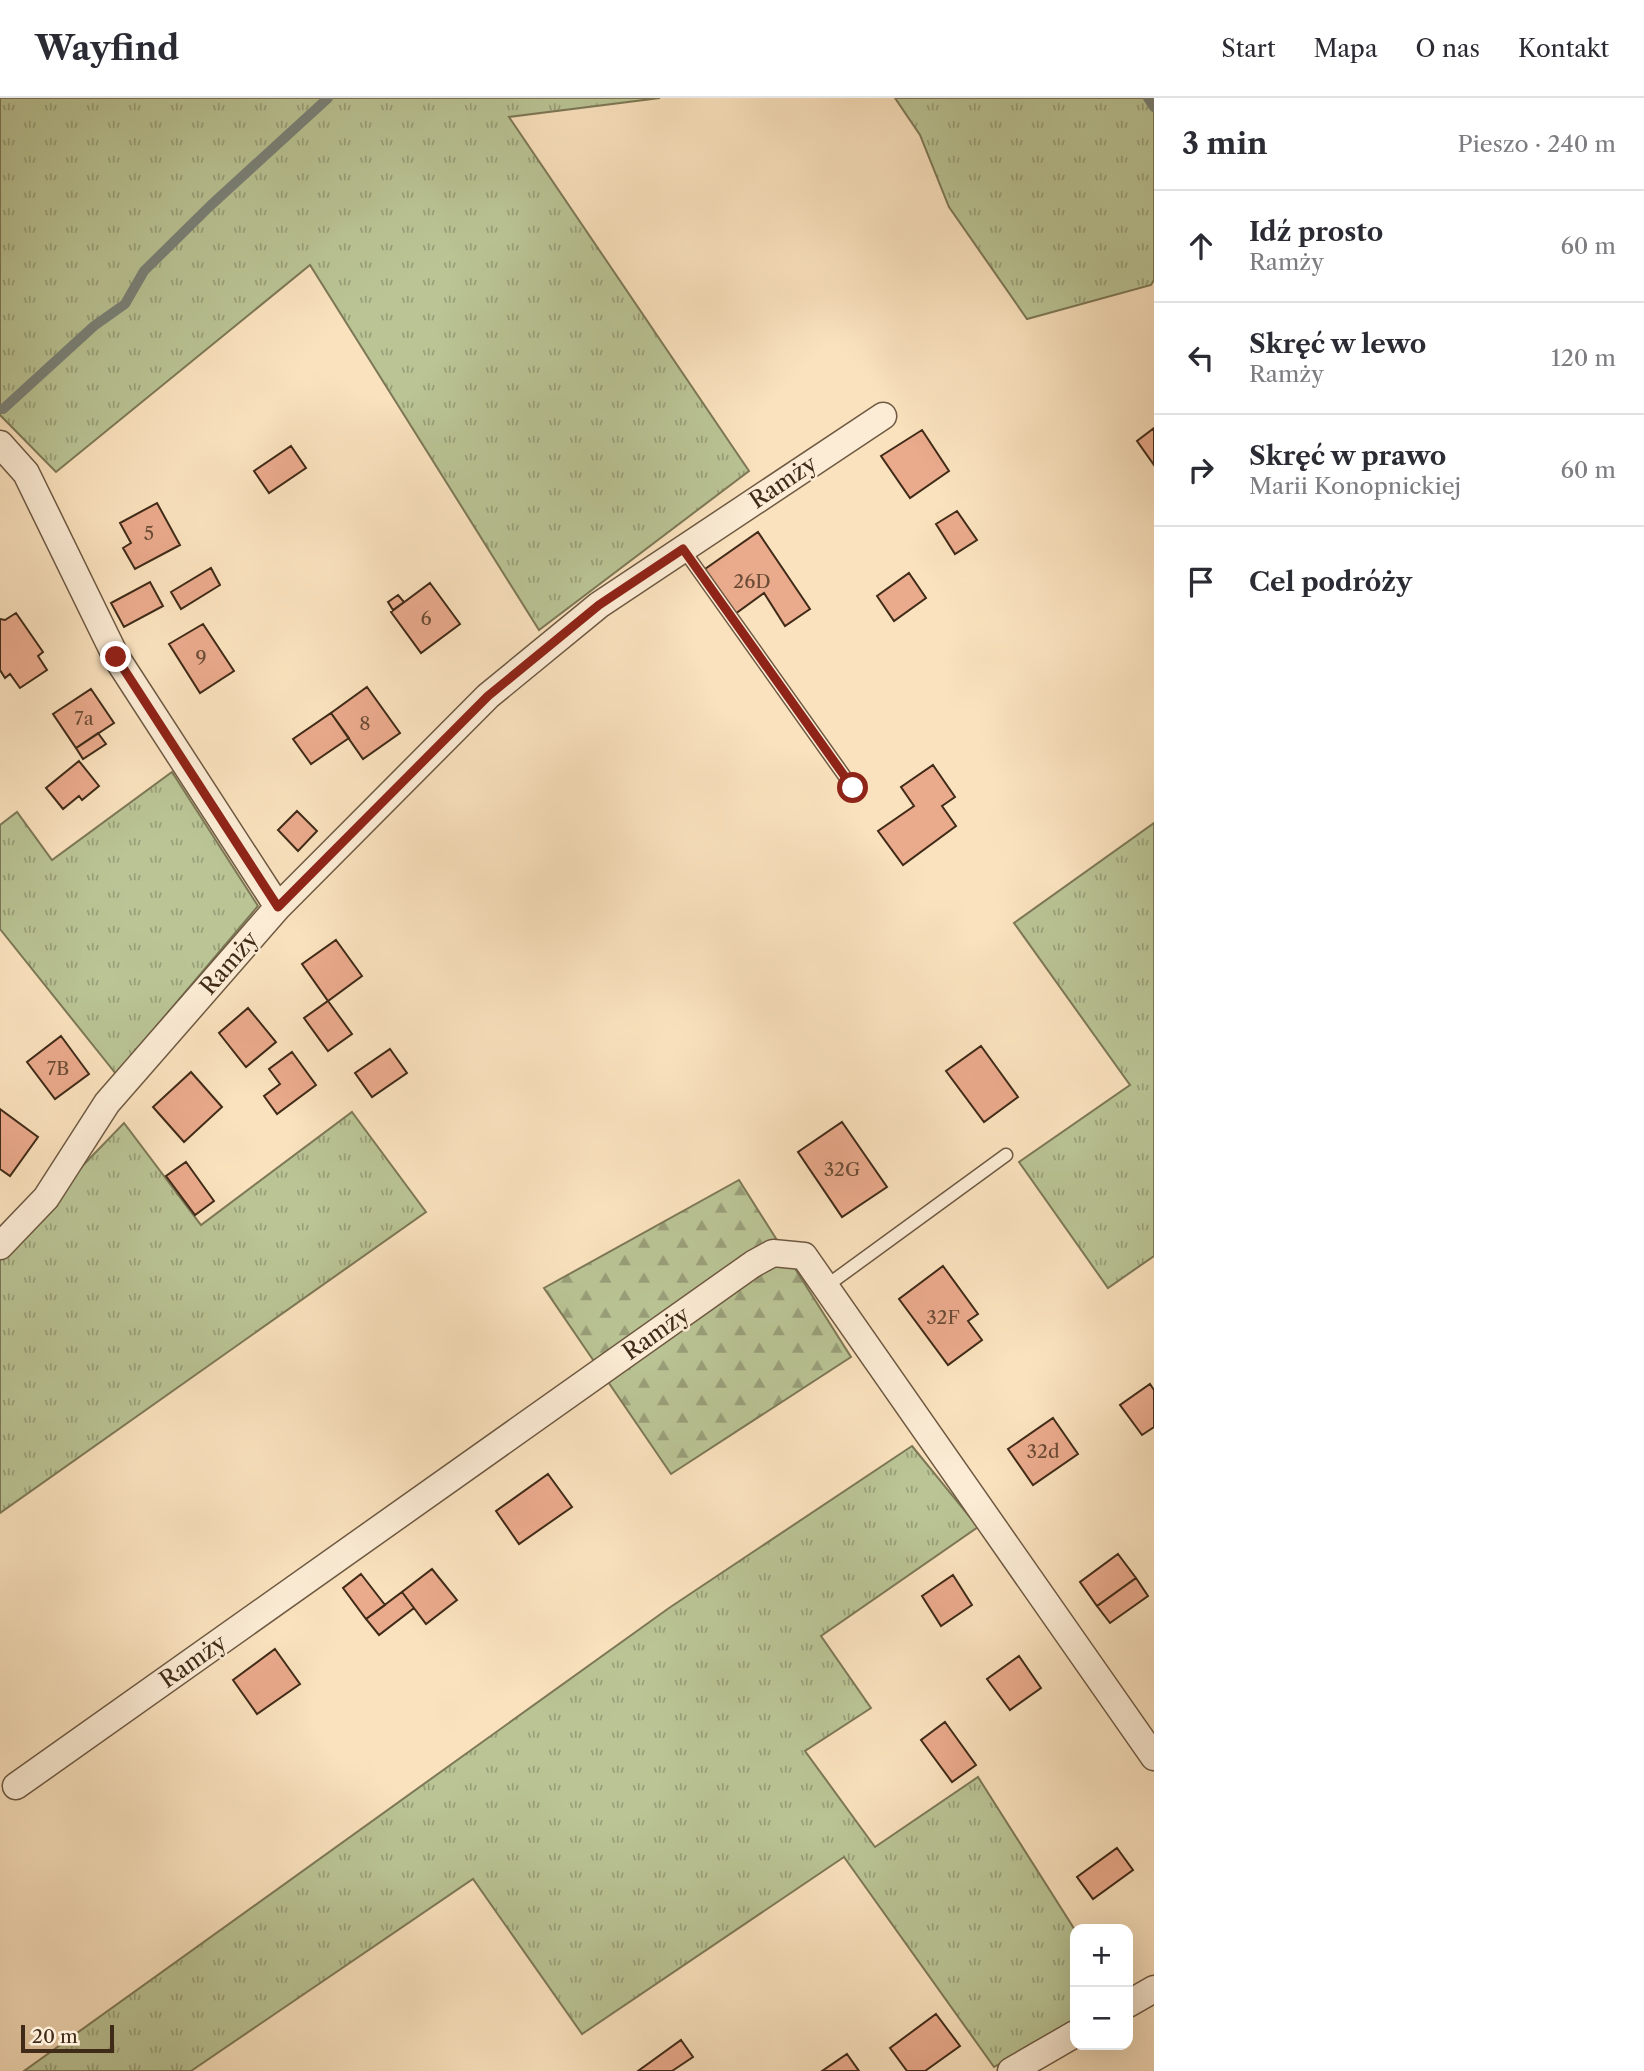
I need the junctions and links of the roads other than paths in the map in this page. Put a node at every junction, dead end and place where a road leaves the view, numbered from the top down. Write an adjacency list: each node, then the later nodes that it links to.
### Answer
1 (883, 416): 3 (street, Ramży)
2 (0, 444): 5 (street)
3 (683, 549): 4 (lane); 5 (street, Ramży)
4 (853, 788)
5 (278, 907): 7 (street, Ramży)
6 (1006, 1155): 8 (lane)
7 (0, 1246)
8 (825, 1287): 9 (street, Ramży); 10 (street, Ramży)
9 (1154, 1758)
10 (16, 1786)
11 (1154, 1989): 12 (street)
12 (1133, 2001)
13 (1070, 2037): 14 (street)
14 (1011, 2071)

